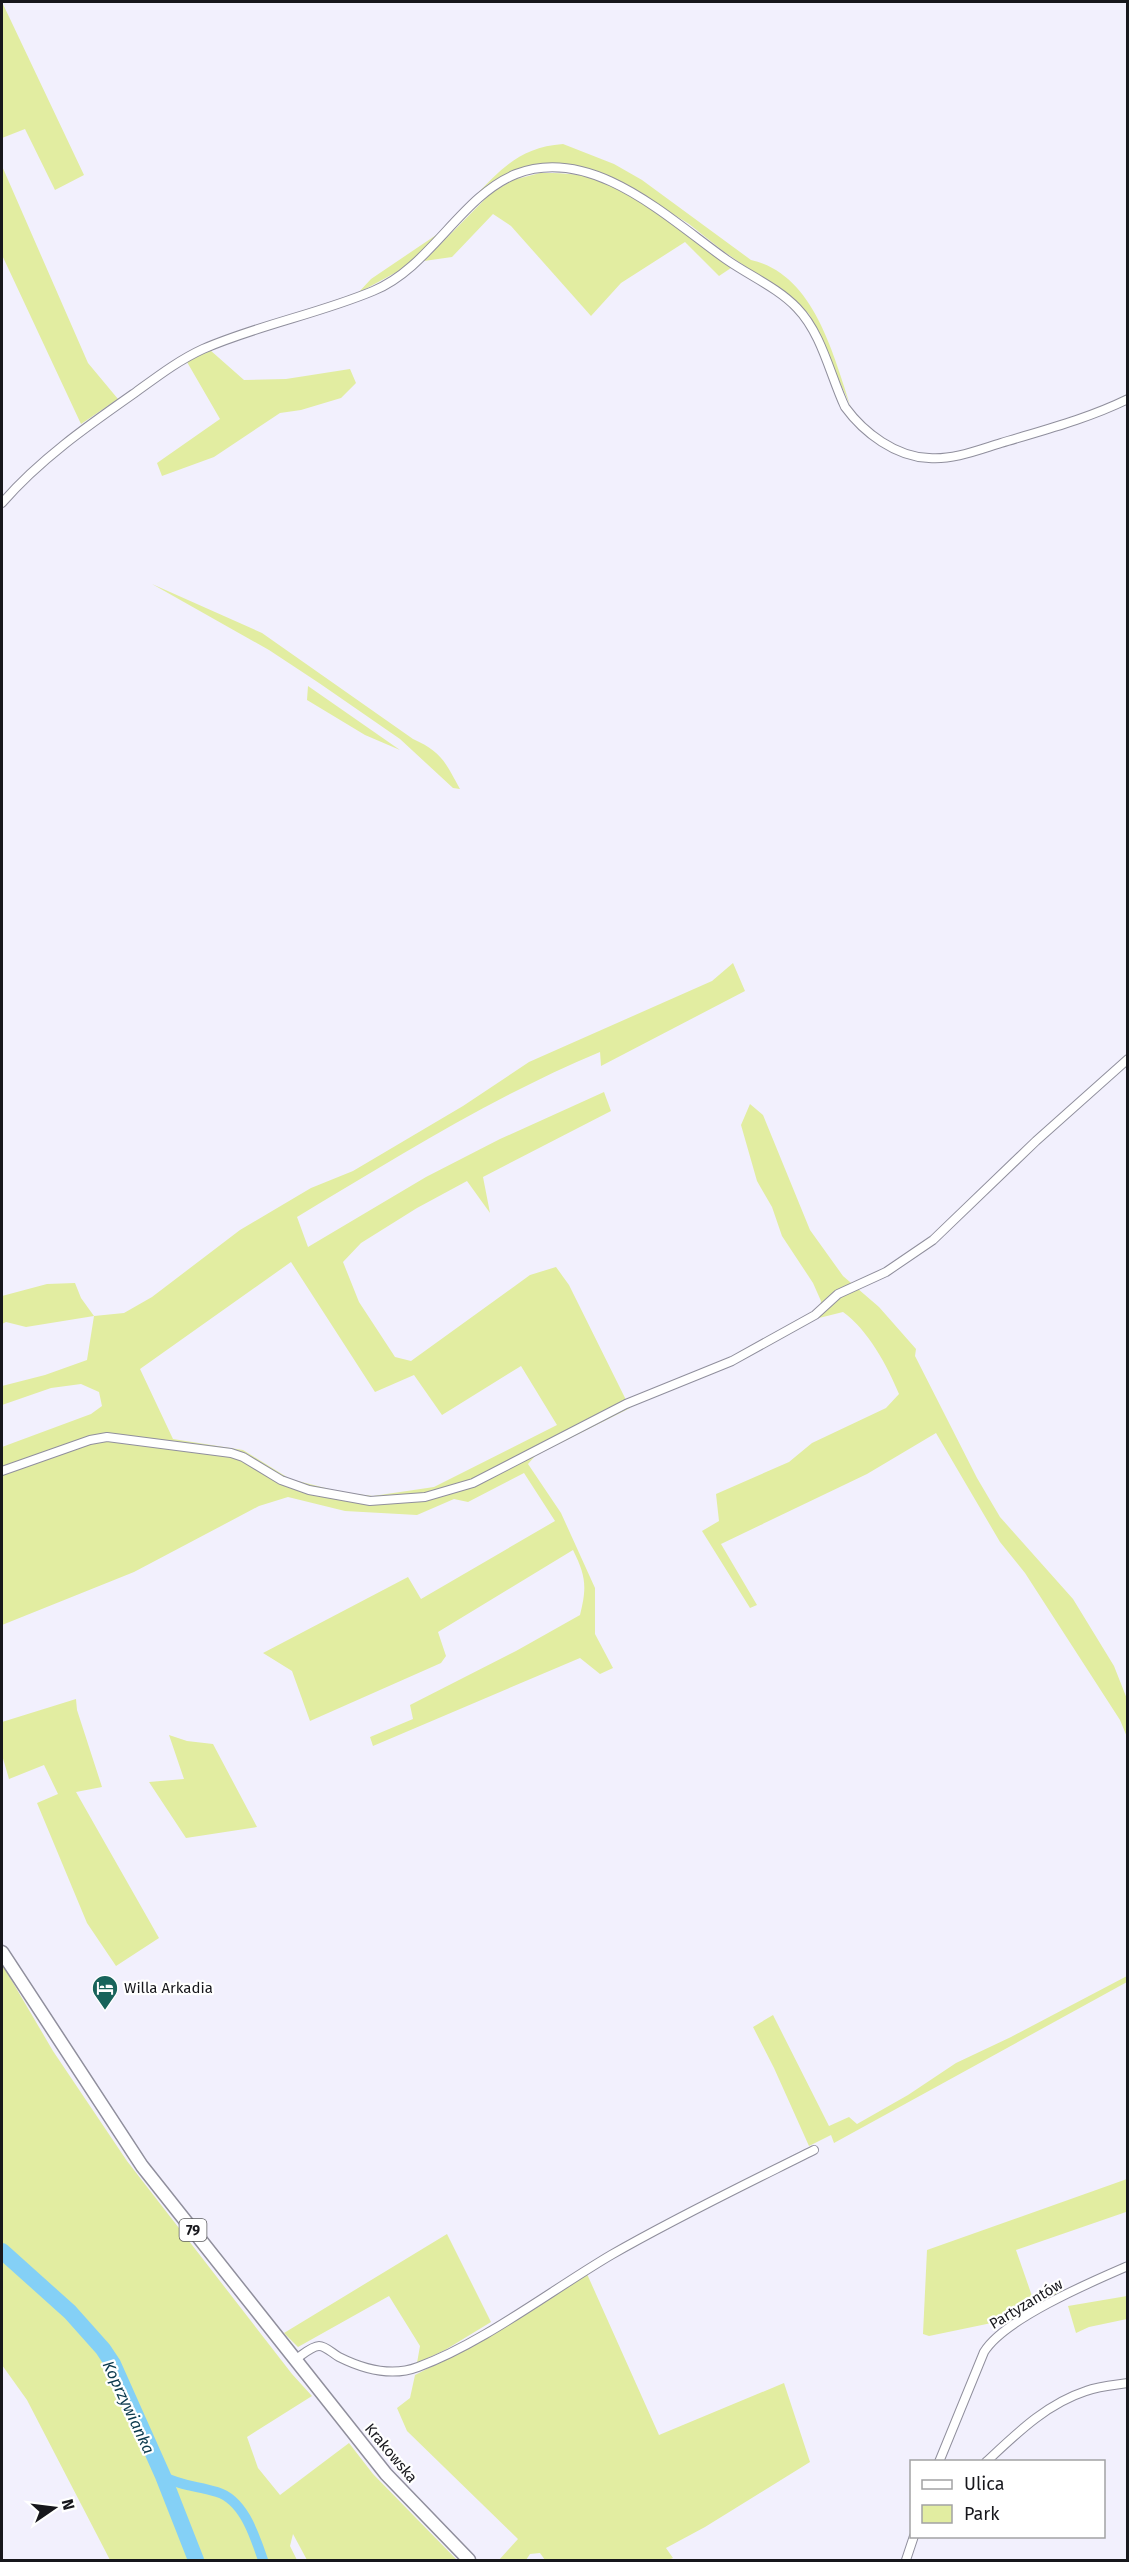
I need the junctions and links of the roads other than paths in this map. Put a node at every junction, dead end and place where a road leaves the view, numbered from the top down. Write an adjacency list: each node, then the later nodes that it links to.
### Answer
1 (1128, 399): 2 (street)
2 (2, 503)
3 (1128, 1059): 4 (street)
4 (2, 1471)
5 (2, 1952): 8 (main road, 79)
6 (814, 2150): 8 (street)
7 (1128, 2266): 10 (street, Partyzantów)
8 (296, 2359): 13 (main road, Krakowska / 79)
9 (1128, 2383): 11 (street)
10 (940, 2460)
11 (988, 2460)
12 (913, 2538): 14 (street)
13 (469, 2560)
14 (906, 2560)

